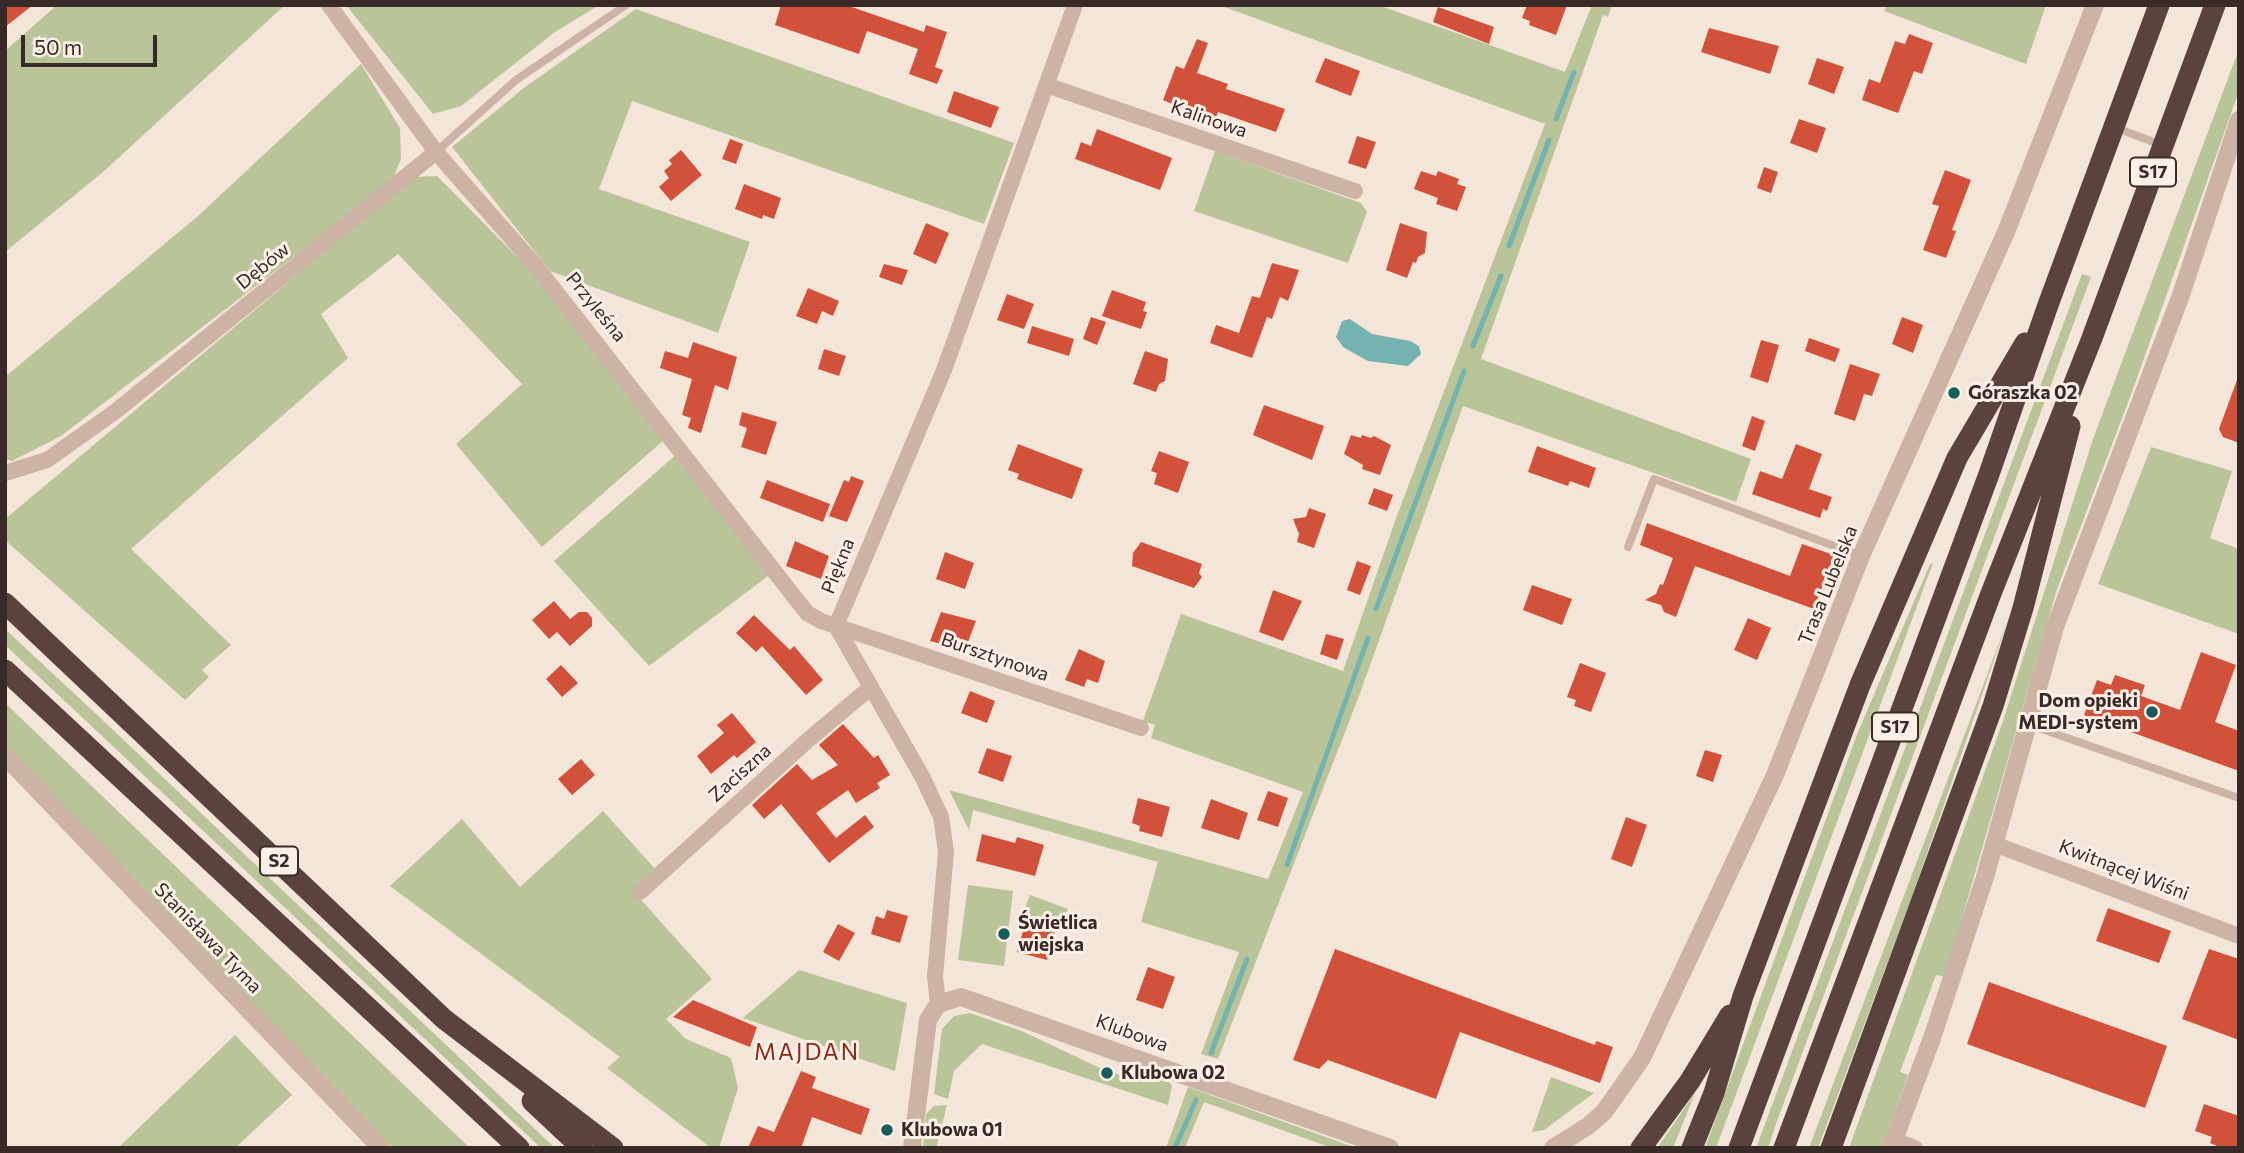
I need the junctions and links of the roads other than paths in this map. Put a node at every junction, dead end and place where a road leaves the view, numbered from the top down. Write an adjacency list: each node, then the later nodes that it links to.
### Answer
1 (329, 5): 11 (street, Przyleśna)
2 (626, 5): 11 (lane)
3 (1075, 5): 7 (street, Piękna)
4 (2095, 5): 17 (street, Trasa Lubelska)
5 (2159, 5): 9 (highway, S17)
6 (2214, 5): 10 (highway, S17)
7 (1049, 86): 12 (street, Kalinowa); 19 (street, Piękna)
8 (2239, 120): 22 (street)
9 (2114, 127): 10 (lane); 13 (highway, S17)
10 (2162, 145): 14 (highway, S17)
11 (436, 152): 15 (street, Dębów); 19 (street, Przyleśna)
12 (1355, 191)
13 (2048, 305): 29 (highway); 42 (highway, S17)
14 (2092, 338): 43 (highway, S17); 44 (highway)
15 (5, 473)
16 (1628, 548): 17 (lane)
17 (1861, 556): 39 (street, Trasa Lubelska)
18 (5, 603): 31 (highway, S2)
19 (836, 626): 21 (street); 23 (street, Bursztynowa)
20 (5, 670): 34 (highway, S2)
21 (870, 688): 27 (street, Zaciszna); 30 (street)
22 (2027, 724): 25 (lane); 26 (street)
23 (1141, 728)
24 (5, 756): 33 (street, Stanisława Tyma)
25 (2239, 798)
26 (1994, 844): 28 (street, Kwitnącej Wiśni); 32 (street)
27 (640, 892)
28 (2239, 936)
29 (1743, 996): 40 (highway); 41 (highway)
30 (938, 1004): 37 (street); 38 (street, Klubowa)
31 (444, 1018): 35 (highway, S2); 36 (highway)
32 (1893, 1144): 45 (street)
33 (381, 1148)
34 (519, 1148)
35 (582, 1148)
36 (613, 1148)
37 (912, 1148)
38 (1391, 1148)
39 (1553, 1148)
40 (1641, 1148)
41 (1692, 1148)
42 (1739, 1148)
43 (1784, 1148)
44 (1831, 1148)
45 (1915, 1148)

